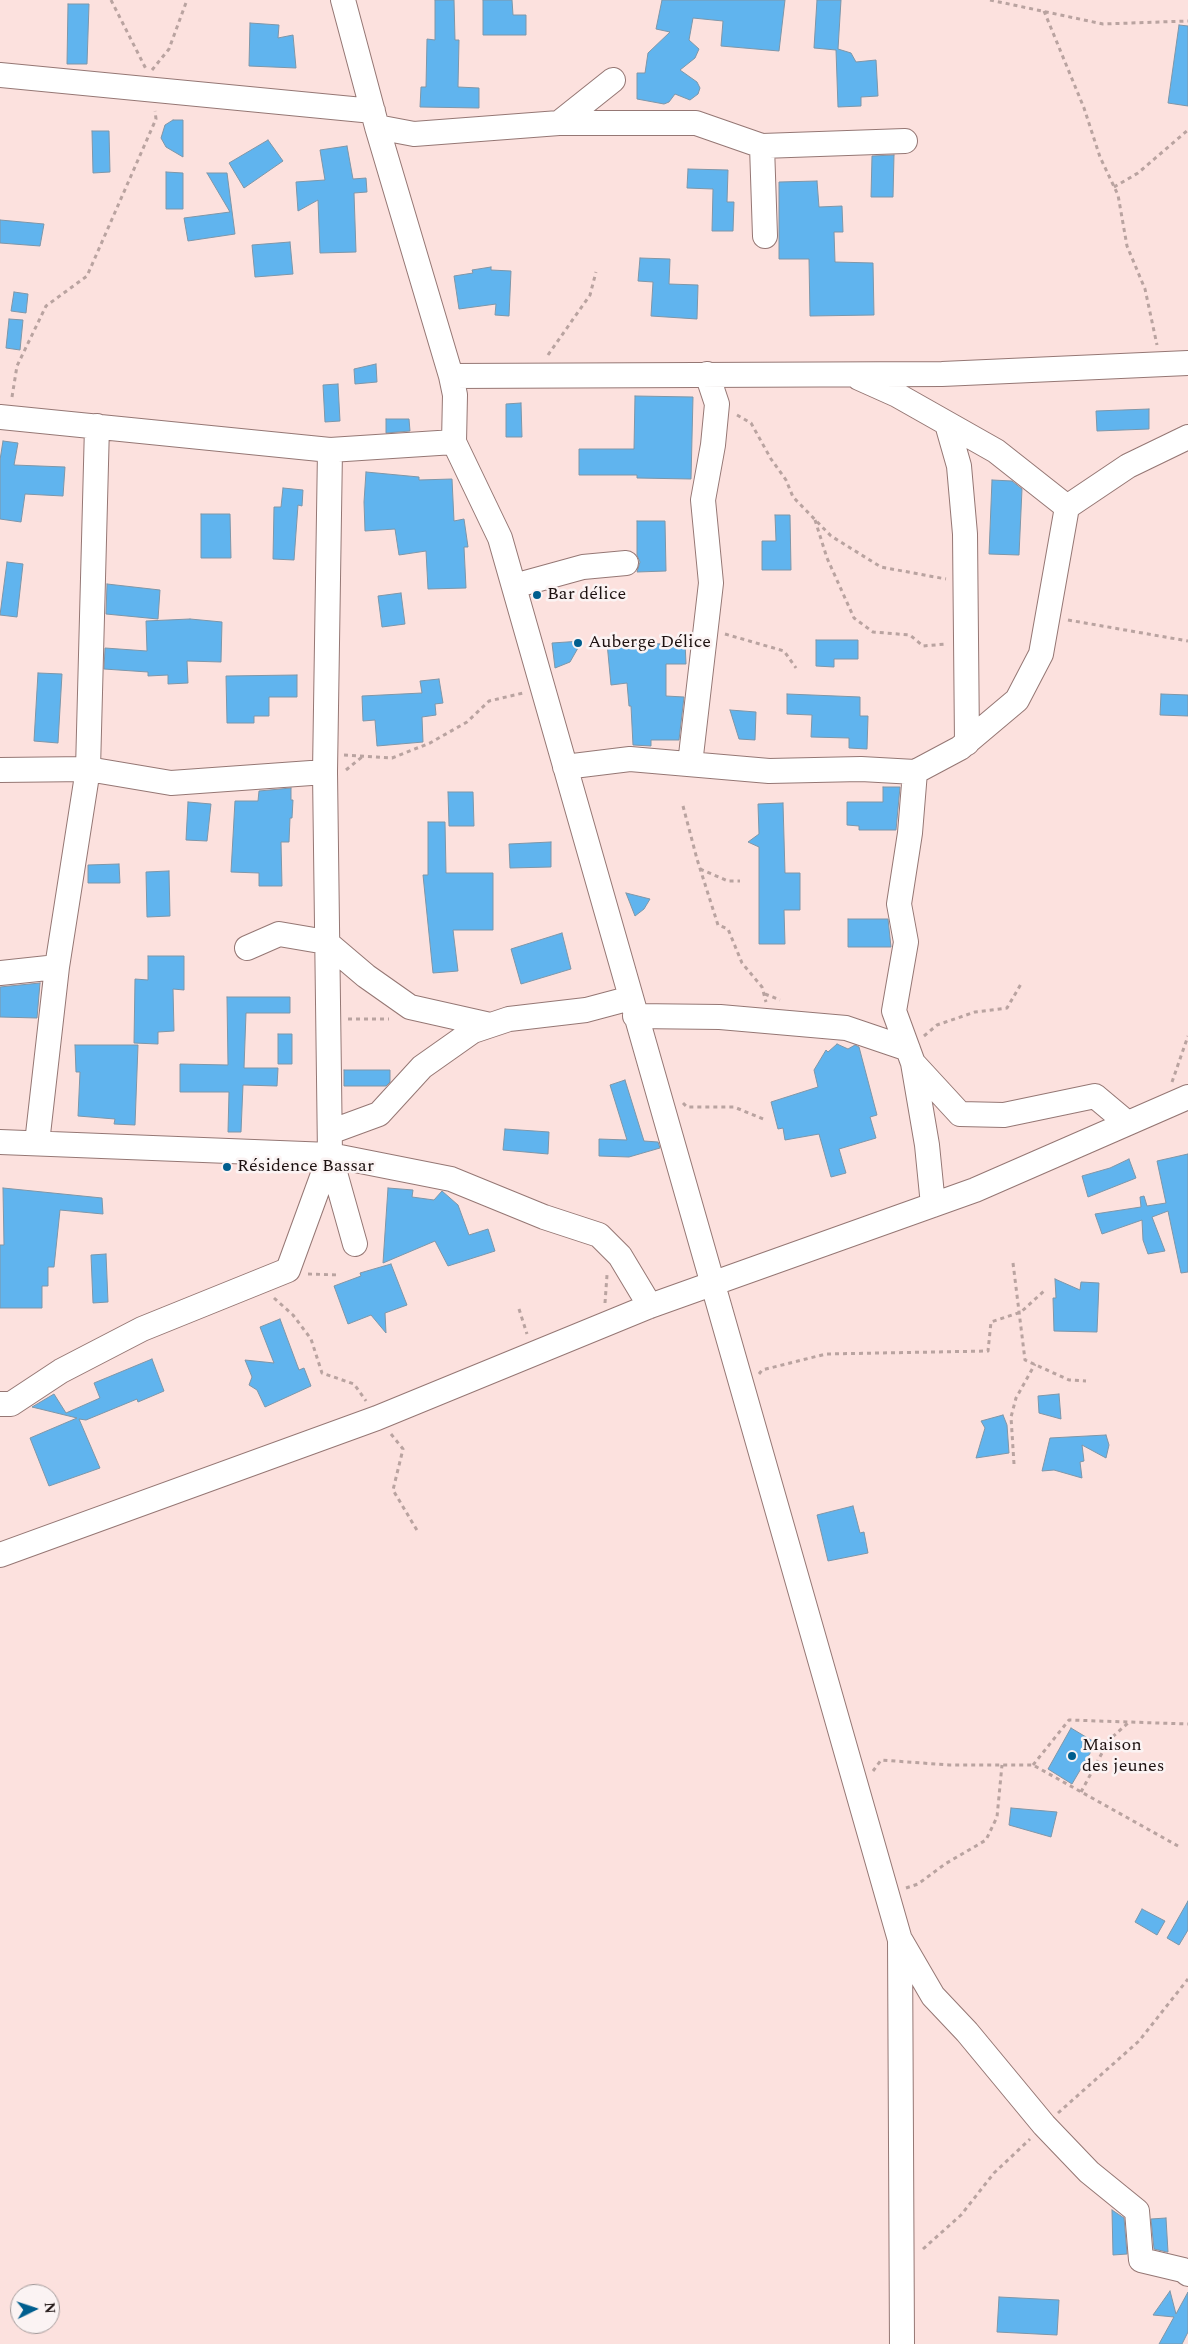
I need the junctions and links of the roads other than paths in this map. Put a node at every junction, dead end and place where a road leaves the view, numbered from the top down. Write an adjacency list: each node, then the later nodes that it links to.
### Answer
1 (342, 0): 4 (street)
2 (0, 76): 4 (street)
3 (613, 80): 5 (street)
4 (375, 119): 5 (street); 12 (street)
5 (560, 124): 7 (street)
6 (905, 140): 7 (street)
7 (762, 146): 8 (street)
8 (765, 236)
9 (1188, 363): 11 (street)
10 (708, 374): 11 (street); 12 (street); 23 (street)
11 (850, 374): 14 (street)
12 (451, 376): 17 (street)
13 (5, 417): 15 (street)
14 (947, 424): 19 (street); 22 (street)
15 (97, 426): 18 (street); 25 (street)
16 (1188, 437): 19 (street)
17 (454, 442): 18 (street); 21 (street)
18 (330, 450): 27 (street)
19 (1067, 507): 22 (street)
20 (626, 563): 21 (street)
21 (514, 586): 24 (street)
22 (966, 743): 28 (street)
23 (690, 764): 24 (street); 28 (street)
24 (565, 767): 33 (street)
25 (88, 769): 26 (street); 27 (street); 31 (street)
26 (0, 770)
27 (325, 772): 29 (street)
28 (915, 772): 35 (street)
29 (326, 942): 30 (street); 34 (street); 40 (street)
30 (247, 948)
31 (57, 967): 32 (street); 39 (street)
32 (0, 973)
33 (633, 1007): 34 (street); 35 (street); 43 (street)
34 (490, 1025): 40 (street)
35 (911, 1056): 37 (street); 41 (street)
36 (1188, 1097): 37 (street)
37 (1126, 1122): 41 (street)
38 (0, 1142): 39 (street)
39 (37, 1143): 40 (street)
40 (330, 1144): 42 (street); 44 (street); 45 (street)
41 (933, 1205): 43 (street)
42 (355, 1244)
43 (712, 1283): 44 (street); 47 (street)
44 (650, 1306): 46 (street)
45 (0, 1404)
46 (0, 1555)
47 (900, 1940): 48 (street); 49 (street)
48 (1188, 2274)
49 (902, 2344)

